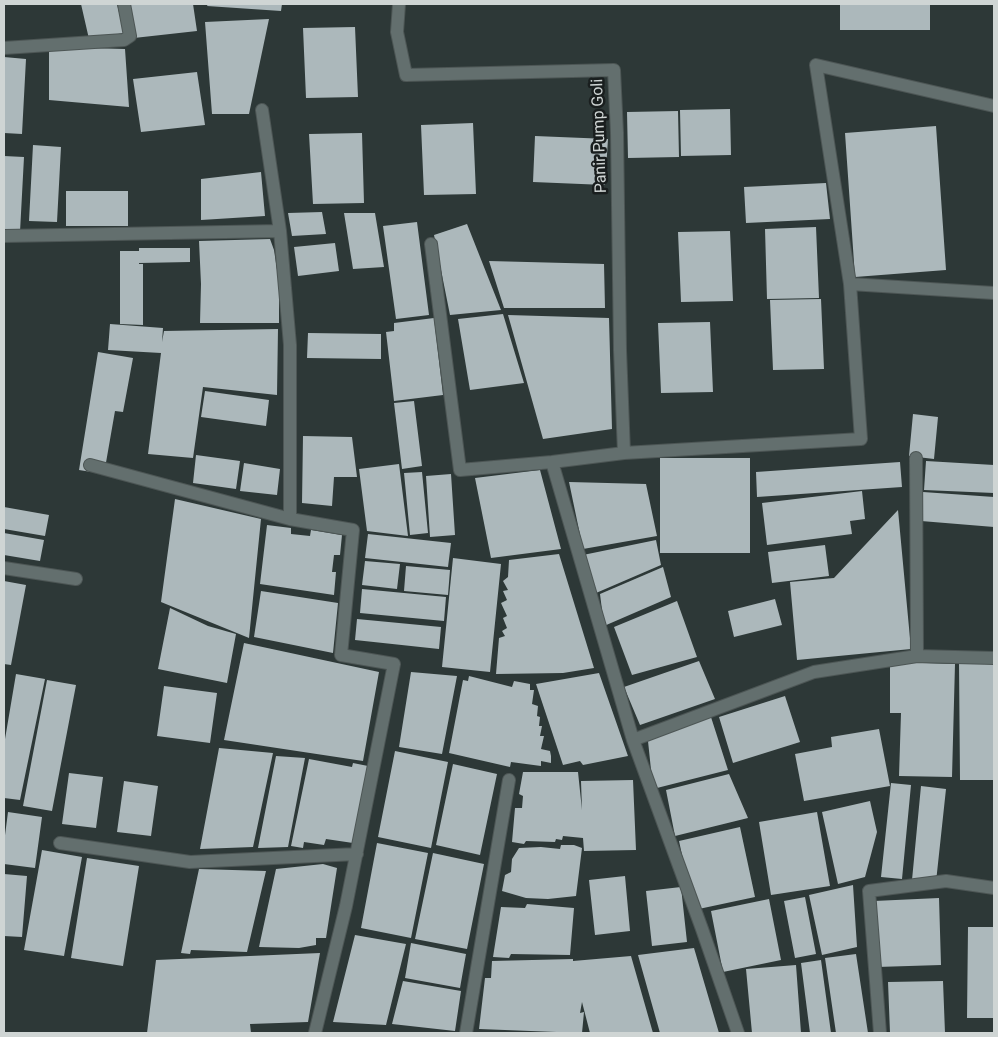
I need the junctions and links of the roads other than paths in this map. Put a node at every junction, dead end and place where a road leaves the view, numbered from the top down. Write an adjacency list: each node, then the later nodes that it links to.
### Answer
1 (124, 4): 3 (street)
2 (399, 4): 11 (street, Panir Pump Goli)
3 (4, 48)
4 (994, 106): 9 (street)
5 (262, 110): 6 (street)
6 (280, 231): 7 (street); 15 (street)
7 (4, 236)
8 (431, 244): 13 (street)
9 (850, 284): 10 (street); 11 (street)
10 (994, 293)
11 (624, 453): 13 (street)
12 (916, 458): 18 (street)
13 (552, 462): 20 (street)
14 (90, 465): 15 (street)
15 (290, 519): 23 (street)
16 (4, 568): 17 (street)
17 (76, 579)
18 (917, 656): 19 (street); 20 (street)
19 (994, 658)
20 (633, 740): 27 (street)
21 (509, 780): 26 (street)
22 (60, 843): 23 (street)
23 (357, 854): 25 (street)
24 (994, 888): 28 (street)
25 (315, 1033)
26 (466, 1033)
27 (738, 1033)
28 (880, 1033)

